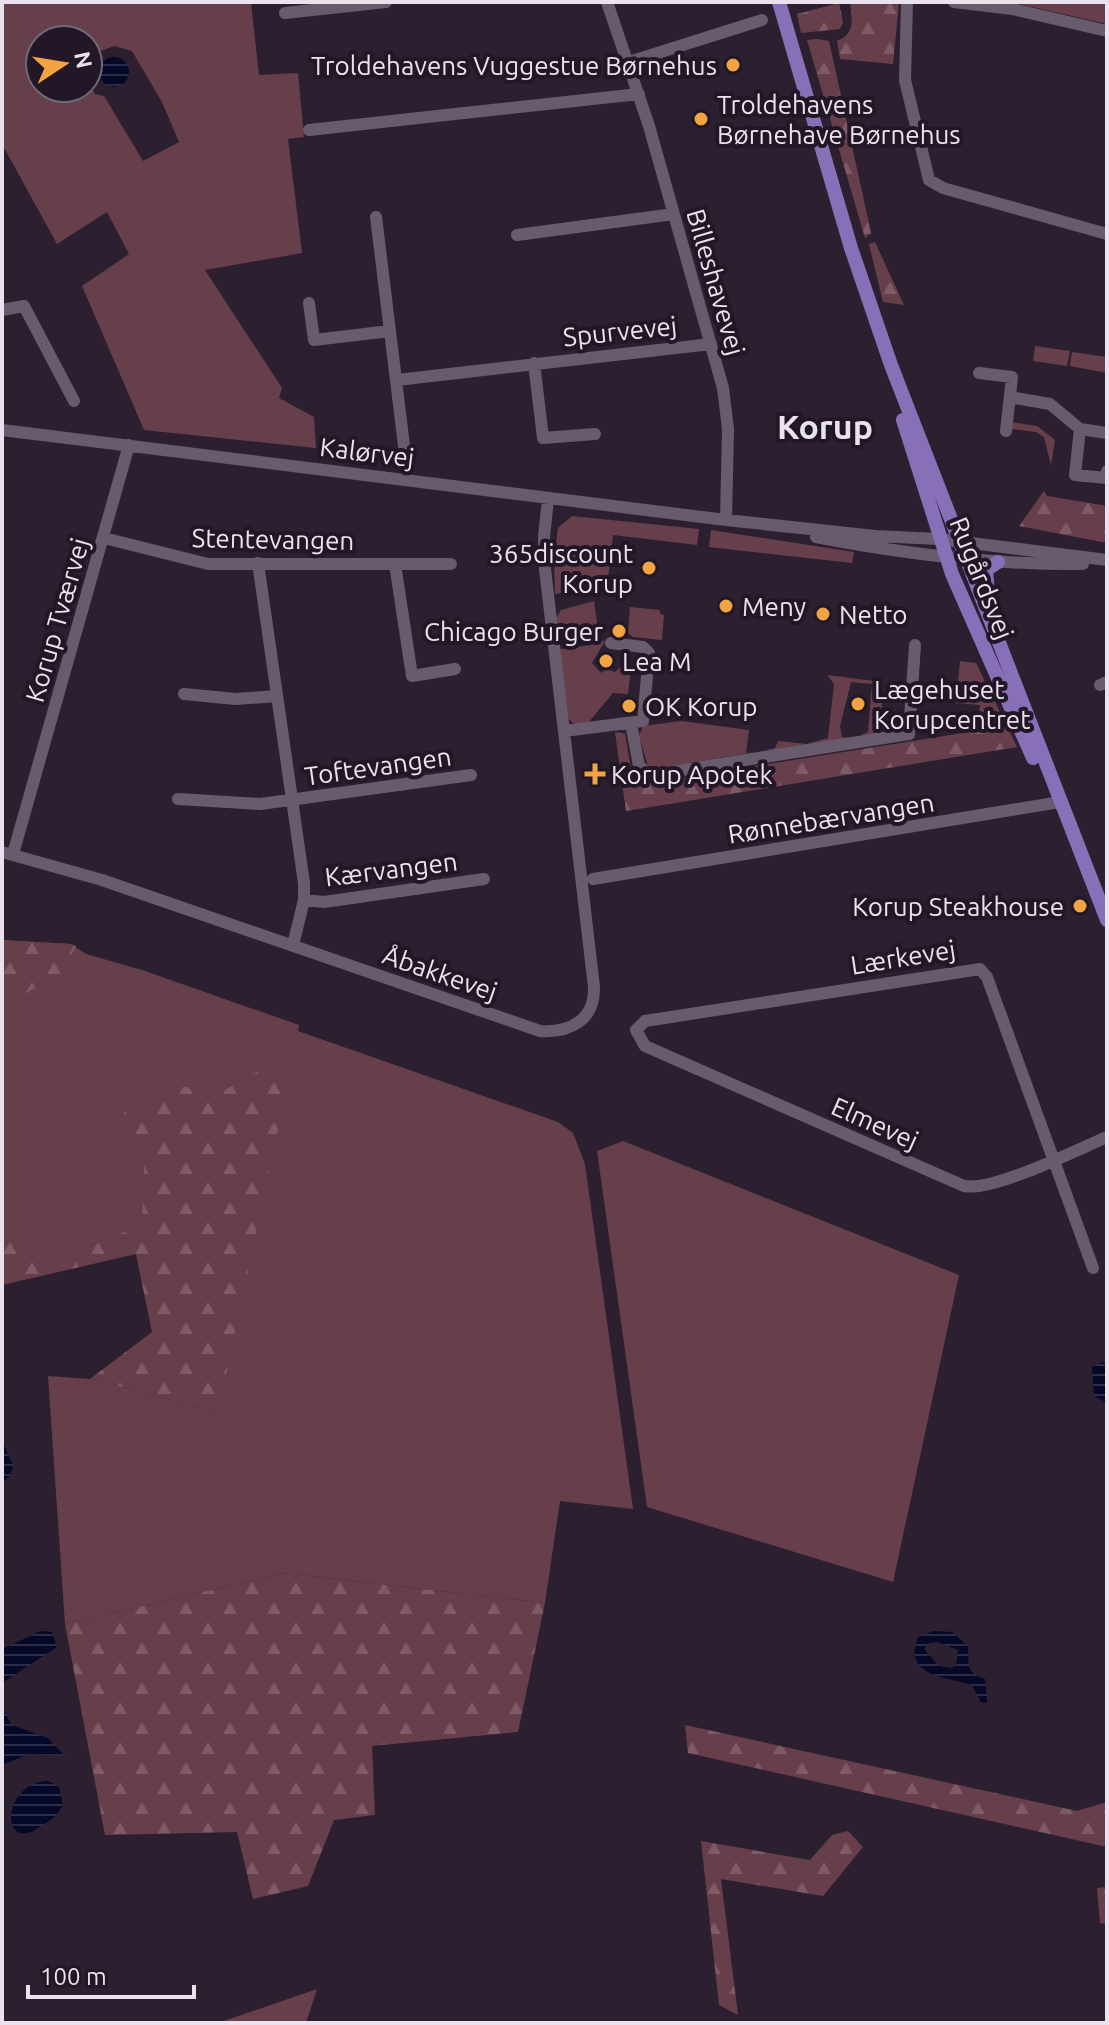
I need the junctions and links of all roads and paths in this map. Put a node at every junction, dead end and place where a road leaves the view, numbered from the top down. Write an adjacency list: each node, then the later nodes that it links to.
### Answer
1 (386, 2): 6 (street)
2 (607, 2): 9 (street, Billeshavevej)
3 (779, 2): 21 (main road, Rugårdsvej)
4 (907, 2): 14 (street)
5 (954, 2): 8 (street)
6 (285, 13)
7 (762, 20): 9 (street)
8 (1107, 31)
9 (629, 62): 10 (street, Billeshavevej)
10 (639, 94): 11 (street); 12 (street, Billeshavevej)
11 (309, 130)
12 (674, 214): 15 (street); 19 (street, Billeshavevej)
13 (376, 217): 18 (street)
14 (1107, 234)
15 (517, 235)
16 (309, 303): 18 (street)
17 (2, 310): 25 (street)
18 (390, 331): 23 (street)
19 (711, 344): 20 (street, Spurvevej); 35 (street, Billeshavevej)
20 (534, 363): 23 (street, Spurvevej); 30 (street, Spurvevej)
21 (891, 365): 37 (main road, Rugårdsvej); 37 (main road, Rugårdsvej)
22 (979, 373): 24 (street)
23 (397, 380): 32 (street)
24 (1010, 397): 26 (street); 28 (street)
25 (74, 401)
26 (1080, 429): 29 (street); 33 (street)
27 (2, 430): 31 (street, Kalørvej)
28 (1006, 431)
29 (1107, 433)
30 (595, 434)
31 (129, 445): 34 (street, Kalørvej); 36 (street, Korup Tværvej)
32 (406, 462)
33 (1107, 471)
34 (548, 499): 35 (street, Kalørvej); 52 (street, Åbakkevej)
35 (726, 520): 37 (street, Kalørvej); 38 (street, Kalørvej)
36 (104, 538): 41 (street, Stentevangen); 57 (street, Korup Tværvej)
37 (950, 540): 38 (main road, Rugårdsvej); 38 (main road, Rugårdsvej); 40 (street, Kalørvej)
38 (957, 558): 39 (street, Kalørvej); 45 (main road, Rugårdsvej); 49 (main road); 56 (main road, Rugårdsvej)
39 (998, 562): 40 (street, Kalørvej); 45 (main road)
40 (1107, 562)
41 (258, 563): 42 (street, Stentevangen); 50 (street)
42 (395, 564): 43 (street, Stentevangen); 47 (street)
43 (451, 564)
44 (611, 643): 51 (street)
45 (998, 643): 49 (main road, Rugårdsvej)
46 (915, 645): 51 (street)
47 (455, 669)
48 (184, 694): 50 (street)
49 (1017, 694): 56 (main road, Rugårdsvej)
50 (277, 696): 55 (street)
51 (631, 723): 52 (street)
52 (564, 731): 65 (street, Åbakkevej)
53 (471, 775): 55 (street, Toftevangen)
54 (178, 799): 55 (street, Toftevangen)
55 (292, 800): 62 (street)
56 (1056, 803): 59 (street, Rønnebærvangen); 63 (main road, Rugårdsvej); 64 (main road, Rugårdsvej)
57 (7, 853): 65 (street, Åbakkevej)
58 (606, 862): 59 (street)
59 (608, 876): 61 (street, Rønnebærvangen)
60 (484, 879): 62 (street, Kærvangen)
61 (593, 879)
62 (304, 900): 65 (street)
63 (1107, 920)
64 (1107, 935)
65 (293, 945)
66 (636, 1030): 68 (street, Elmevej); 68 (street, Lærkevej)
67 (1107, 1137): 68 (street, Elmevej)
68 (1053, 1159): 69 (street)
69 (1093, 1268)

